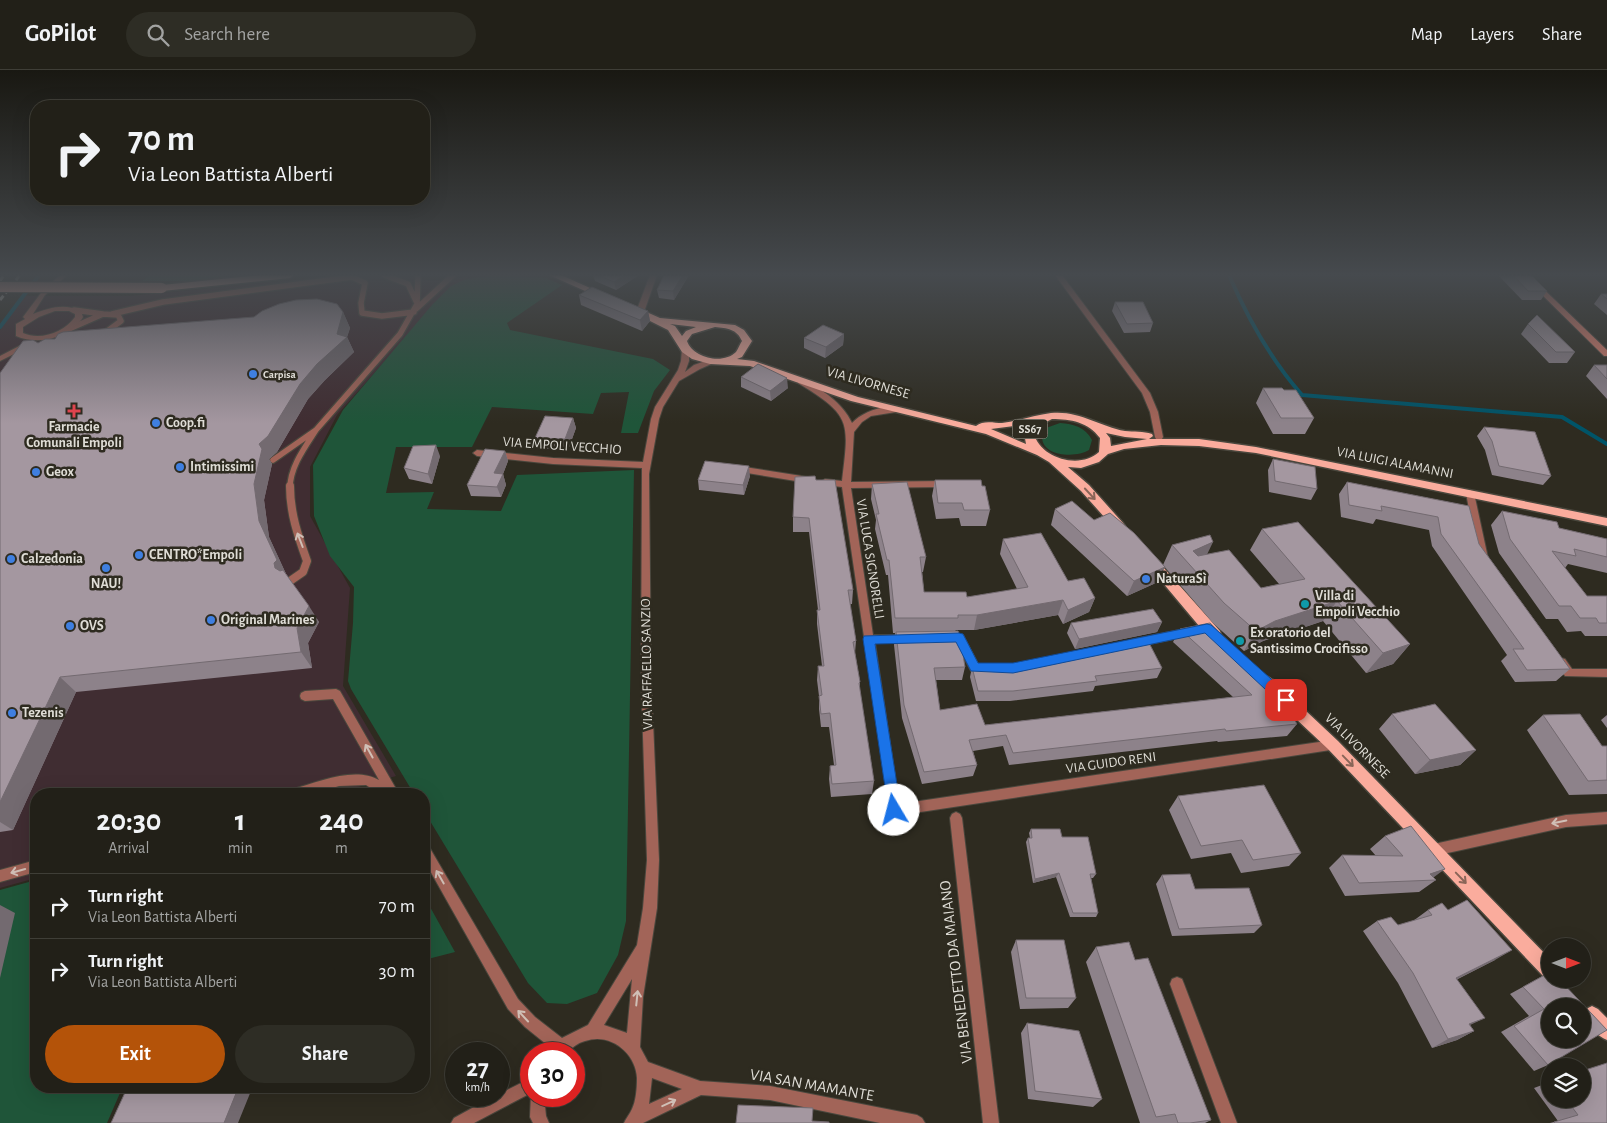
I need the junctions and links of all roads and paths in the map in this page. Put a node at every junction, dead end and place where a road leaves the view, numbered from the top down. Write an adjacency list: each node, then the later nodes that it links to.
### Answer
1 (23, 324): 11 (street)
2 (73, 324): 12 (street)
3 (80, 324): 12 (lane)
4 (116, 324): 13 (lane)
5 (406, 324): 26 (lane)
6 (666, 324): 15 (main road, VIA LIVORNESE / SS67)
7 (694, 324): 10 (main road, VIA LIVORNESE / SS67)
8 (1095, 324): 28 (street)
9 (1576, 324): 16 (main road)
10 (709, 325): 14 (main road, VIA LIVORNESE / SS67); 15 (main road)
11 (20, 326): 12 (street); 17 (street)
12 (59, 333): 17 (street)
13 (96, 335)
14 (747, 341): 18 (main road); 19 (main road, VIA LIVORNESE / SS67)
15 (684, 349): 18 (main road, VIA LIVORNESE / SS67); 21 (street, VIA RAFFAELLO SANZIO)
16 (1607, 354)
17 (0, 358)
18 (718, 361): 19 (main road, VIA LIVORNESE / SS67); 21 (street, VIA RAFFAELLO SANZIO)
19 (773, 369): 20 (main road, VIA LIVORNESE / SS67)
20 (801, 381): 22 (main road, VIA LIVORNESE / SS67); 27 (street)
21 (671, 387): 35 (street, VIA RAFFAELLO SANZIO)
22 (893, 410): 24 (main road, VIA LIVORNESE / SS67); 27 (street)
23 (1040, 419): 24 (main road, VIA LIVORNESE / SS67); 25 (main road, VIA LIVORNESE / SS67); 31 (main road, SS67)
24 (956, 423): 31 (main road, VIA LIVORNESE / SS67)
25 (1095, 426): 28 (main road, VIA LUIGI ALAMANNI); 30 (main road)
26 (316, 430): 33 (lane); 44 (lane, one-way to 26)
27 (851, 431): 38 (street, VIA LUCA SIGNORELLI)
28 (1159, 437): 29 (main road, VIA LUIGI ALAMANNI)
29 (1175, 440): 30 (main road, VIA LUIGI ALAMANNI); 39 (main road, VIA LUIGI ALAMANNI)
30 (1105, 451): 34 (main road, VIA LIVORNESE / SS67)
31 (1037, 452): 34 (main road, VIA LIVORNESE / SS67)
32 (477, 453): 35 (street, VIA EMPOLI VECCHIO)
33 (273, 460)
34 (1054, 461): 41 (main road, VIA LIVORNESE, one-way to 41)
35 (646, 465): 67 (street, VIA RAFFAELLO SANZIO)
36 (731, 468): 38 (street)
37 (961, 484): 38 (street)
38 (846, 485): 48 (street, VIA LUCA SIGNORELLI)
39 (1470, 493): 40 (main road, VIA LUIGI ALAMANNI); 43 (street)
40 (1604, 521)
41 (1130, 538)
42 (1143, 553): 45 (main road)
43 (1488, 565)
44 (290, 580)
45 (1207, 628): 49 (main road); 50 (street)
46 (923, 638): 48 (street)
47 (941, 638): 52 (street)
48 (869, 639): 60 (street, VIA LUCA SIGNORELLI)
49 (1225, 645)
50 (1120, 646)
51 (1552, 650): 53 (street)
52 (994, 668)
53 (1607, 673)
54 (1259, 676): 56 (main road, VIA LIVORNESE)
55 (305, 696): 59 (street, one-way to 55)
56 (1333, 745): 60 (street, VIA GUIDO RENI); 63 (main road, VIA LIVORNESE, one-way to 63)
57 (314, 788): 58 (street)
58 (382, 788)
59 (389, 788)
60 (894, 810)
61 (956, 818): 84 (street, VIA BENEDETTO DA MAIANO)
62 (1607, 818): 63 (street, one-way to 63)
63 (1434, 850): 68 (main road, VIA LIVORNESE, one-way to 68)
64 (430, 859): 73 (street, one-way to 64)
65 (30, 868): 66 (street, one-way to 66)
66 (0, 876)
67 (645, 945): 72 (street, VIA RAFFAELLO SANZIO); 75 (street, VIA RAFFAELLO SANZIO, one-way to 67)
68 (1541, 962)
69 (1177, 984): 85 (street)
70 (1591, 1014): 71 (main road)
71 (1607, 1031)
72 (592, 1032): 74 (street); 75 (street)
73 (550, 1042)
74 (569, 1042)
75 (634, 1047): 76 (street)
76 (644, 1068): 77 (street, VIA SAN MAMANTE); 80 (street)
77 (700, 1088): 80 (street, VIA SAN MAMANTE, one-way to 77); 83 (street, VIA SAN MAMANTE)
78 (520, 1090): 81 (street)
79 (538, 1107): 82 (street)
80 (635, 1120)
81 (459, 1123)
82 (541, 1123)
83 (917, 1123)
84 (992, 1123)
85 (1228, 1123)

